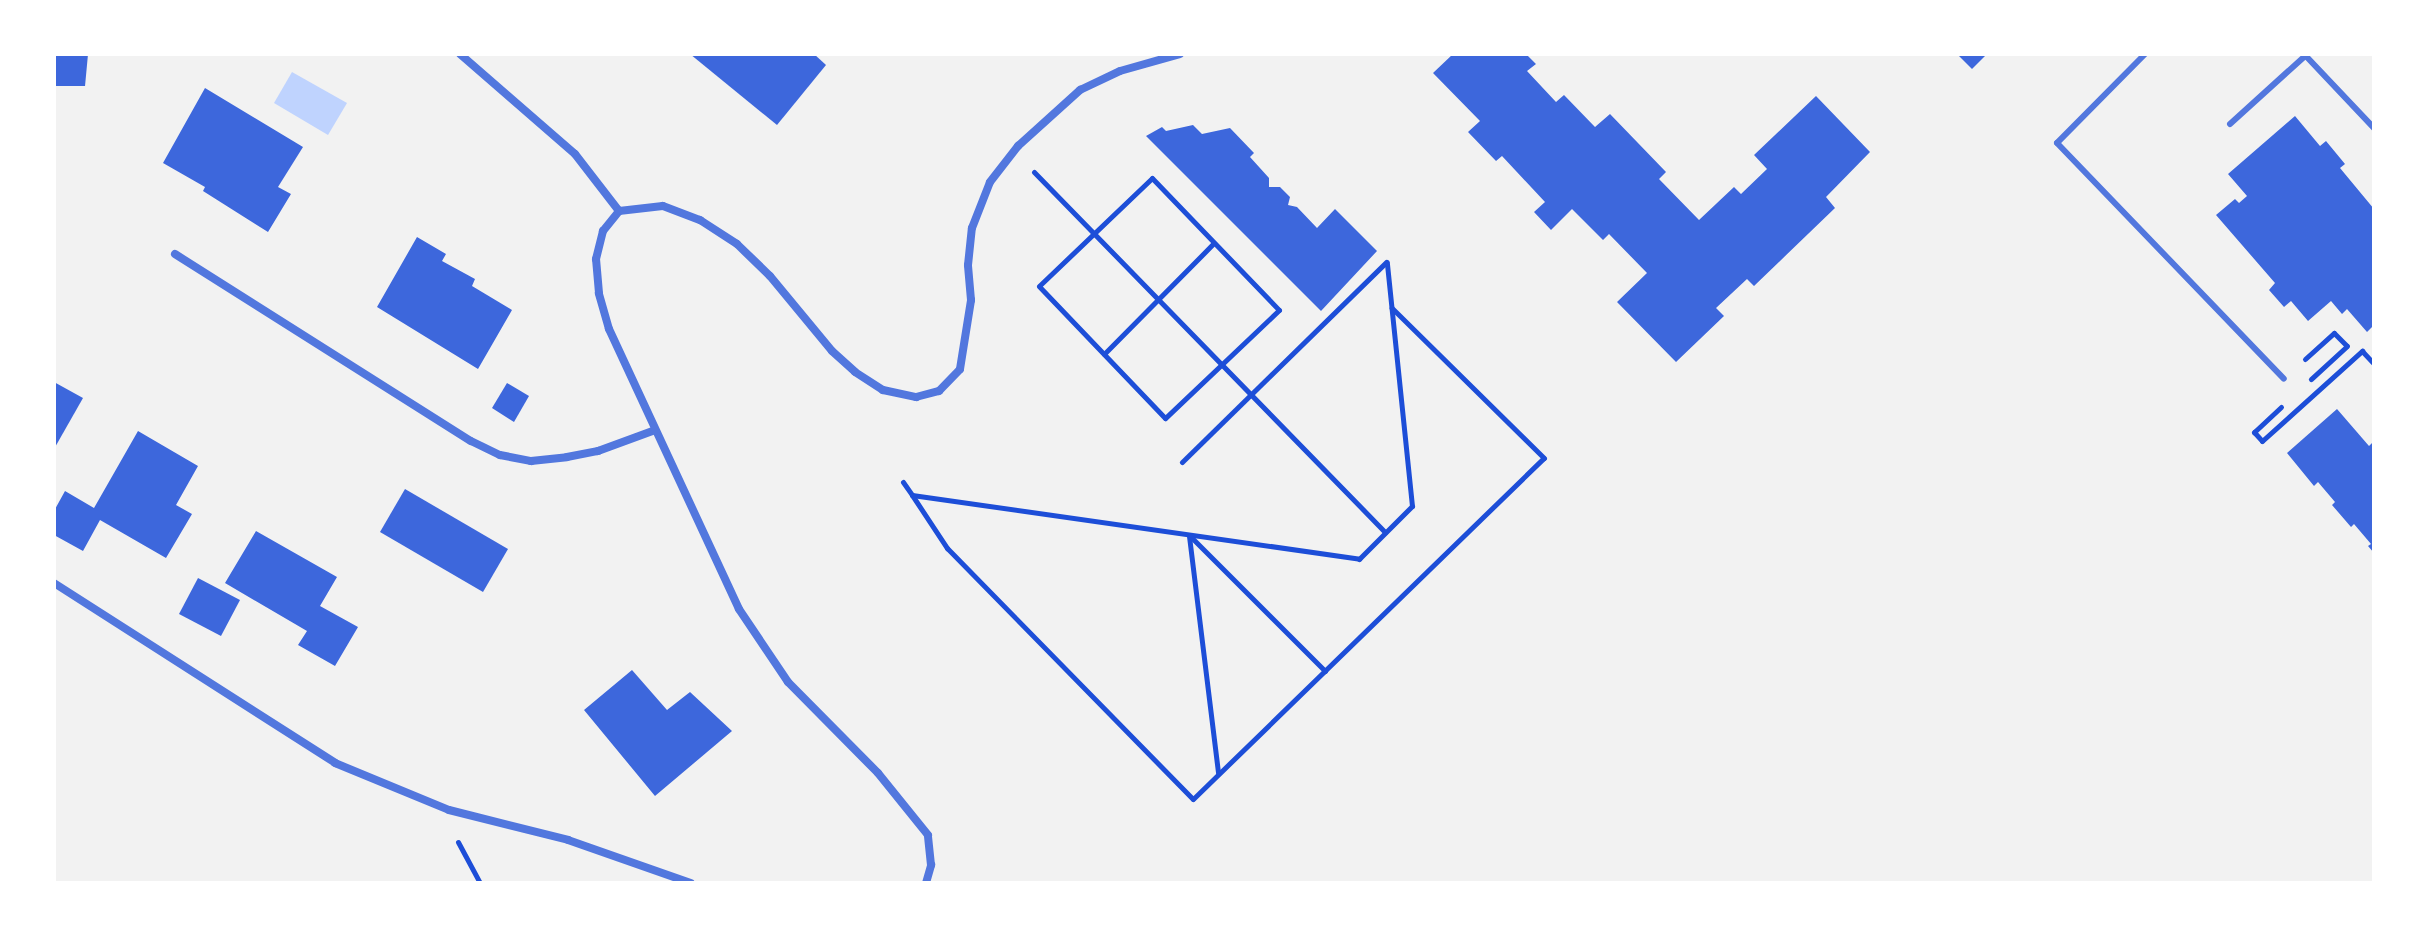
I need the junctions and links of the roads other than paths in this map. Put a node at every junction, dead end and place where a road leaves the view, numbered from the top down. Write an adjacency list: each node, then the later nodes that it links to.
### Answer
1 (460, 54): 7 (street)
2 (1180, 54): 7 (street)
3 (2145, 54): 9 (lane)
4 (2305, 55): 5 (lane); 6 (lane)
5 (2230, 124)
6 (2374, 128)
7 (619, 211): 10 (street)
8 (175, 254): 10 (street)
9 (2284, 379)
10 (655, 430): 13 (street)
11 (54, 583): 12 (street)
12 (691, 883)
13 (926, 883)

